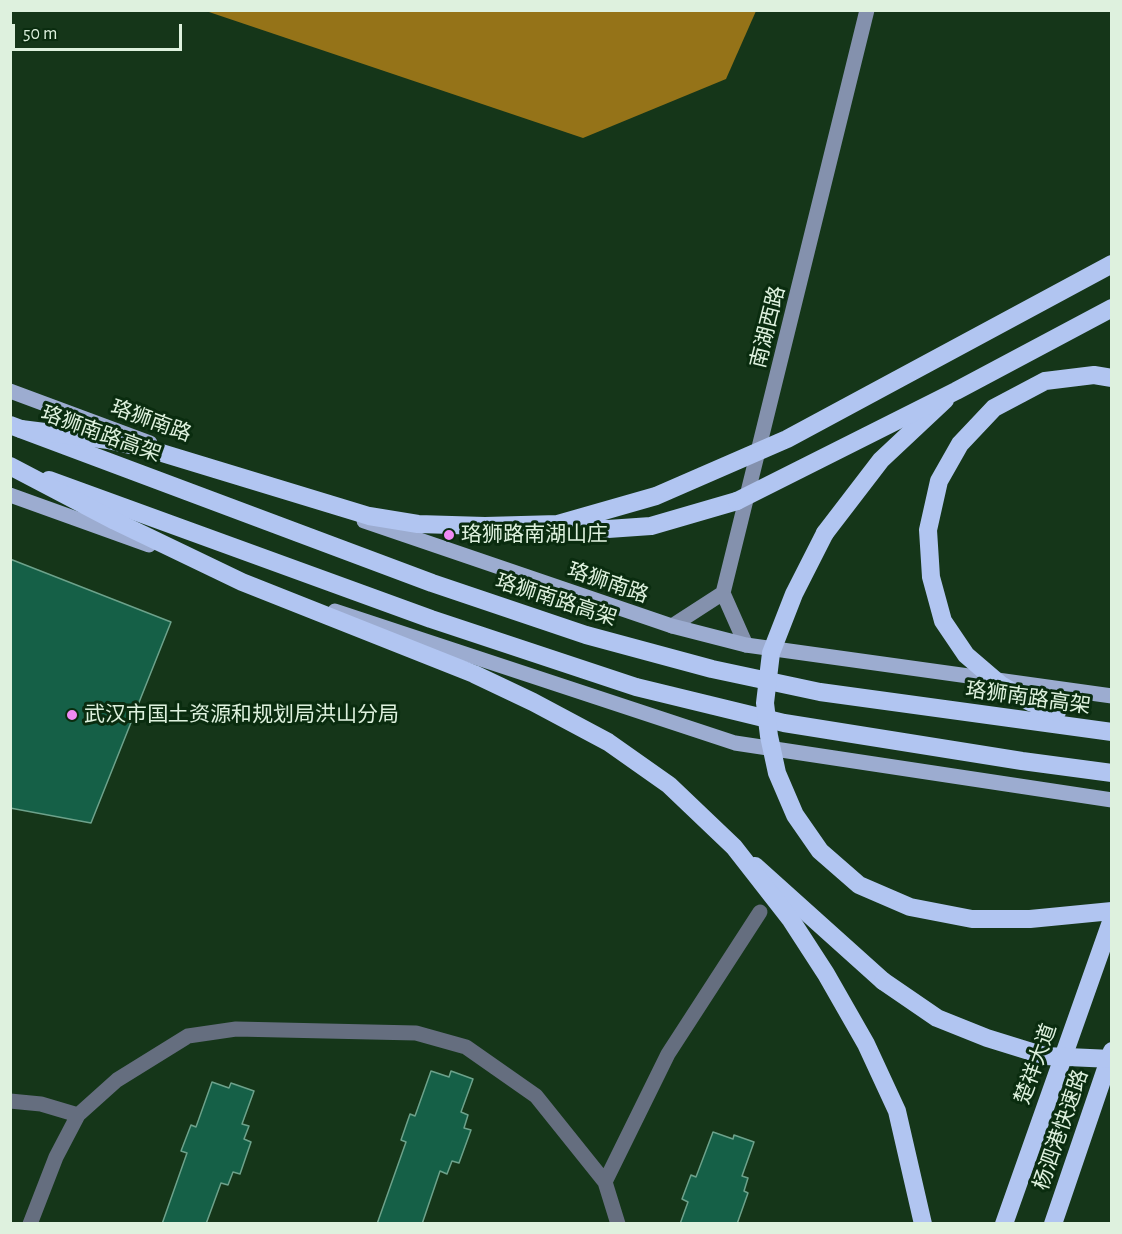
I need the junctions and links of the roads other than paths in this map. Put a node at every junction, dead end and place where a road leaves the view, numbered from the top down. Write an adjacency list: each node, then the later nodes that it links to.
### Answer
1 (867, 10): 11 (street, 南湖西路)
2 (1112, 264): 10 (highway, bridge)
3 (1112, 308): 6 (highway, bridge)
4 (1112, 378): 15 (highway, bridge)
5 (10, 391): 12 (main road, 珞狮南路)
6 (956, 391): 10 (highway, bridge); 19 (highway, bridge)
7 (16, 427): 10 (highway, bridge); 15 (highway, 珞狮南路高架, bridge)
8 (10, 466): 16 (highway, bridge); 18 (highway, bridge)
9 (10, 495): 17 (main road)
10 (558, 524)
11 (723, 593): 12 (street); 13 (street)
12 (672, 626): 13 (main road, 珞狮南路)
13 (747, 645): 14 (main road, 珞狮南路)
14 (1112, 696)
15 (1112, 732)
16 (1112, 772)
17 (1112, 800)
18 (734, 847): 23 (highway, bridge); 29 (highway, bridge)
19 (1112, 911)
20 (760, 912): 26 (street)
21 (1112, 919): 30 (highway, 楚祥大道)
22 (1112, 1051): 31 (highway, 杨泗港快速路)
23 (1112, 1059)
24 (10, 1101): 25 (street)
25 (78, 1115): 26 (street); 27 (street)
26 (605, 1182): 28 (street)
27 (30, 1224)
28 (618, 1224)
29 (923, 1224)
30 (1004, 1224)
31 (1053, 1224)

